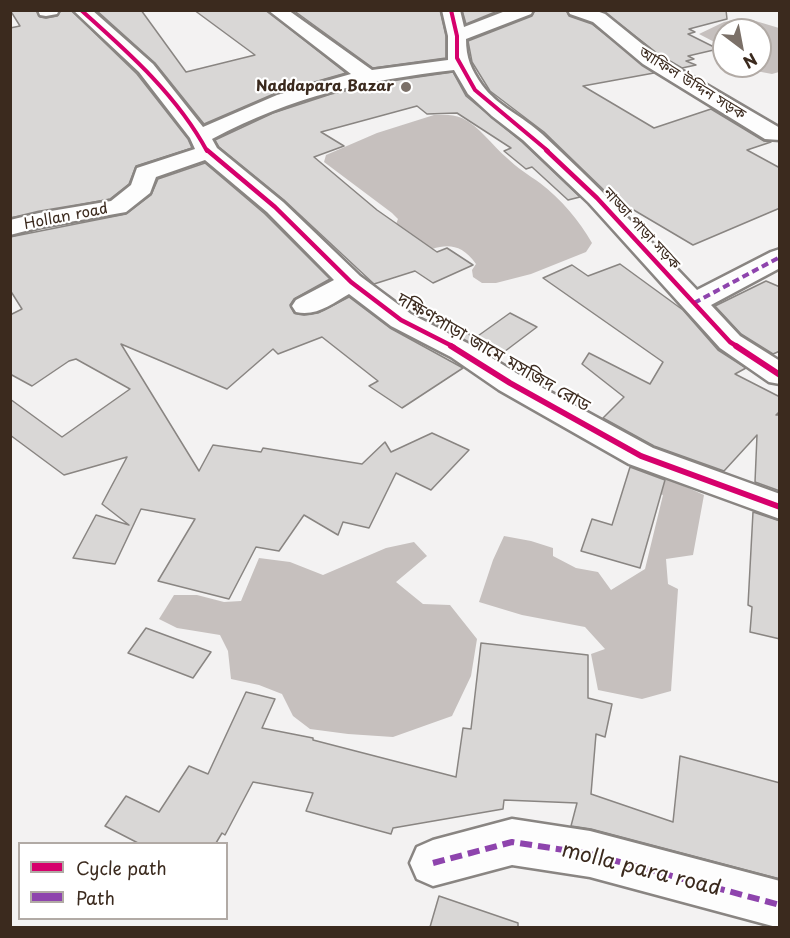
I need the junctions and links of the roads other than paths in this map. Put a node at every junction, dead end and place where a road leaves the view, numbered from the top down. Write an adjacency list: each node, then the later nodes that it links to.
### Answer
1 (51, 10): 7 (street)
2 (81, 10): 12 (street, দক্ষিণপাড়া জামে মসজিদ রোড)
3 (276, 10): 10 (street)
4 (451, 10): 8 (street, নাড্ডা পাড়া সড়ক)
5 (525, 10): 8 (street)
6 (576, 10): 11 (street, আফিল উদ্দিন সড়ক)
7 (46, 11)
8 (457, 36): 9 (street, নাড্ডা পাড়া সড়ক)
9 (460, 64): 10 (street); 16 (street, নাড্ডা পাড়া সড়ক)
10 (369, 76): 12 (street)
11 (780, 134)
12 (204, 144): 13 (street, Hollan road); 15 (street, দক্ষিণপাড়া জামে মসজিদ রোড)
13 (10, 228)
14 (780, 257): 16 (street)
15 (351, 282): 17 (street); 19 (street, দক্ষিণপাড়া জামে মসজিদ রোড)
16 (694, 303): 18 (street, নাড্ডা পাড়া সড়ক)
17 (306, 306)
18 (780, 375)
19 (780, 507)
20 (433, 862): 21 (street, molla para road)
21 (780, 905)

